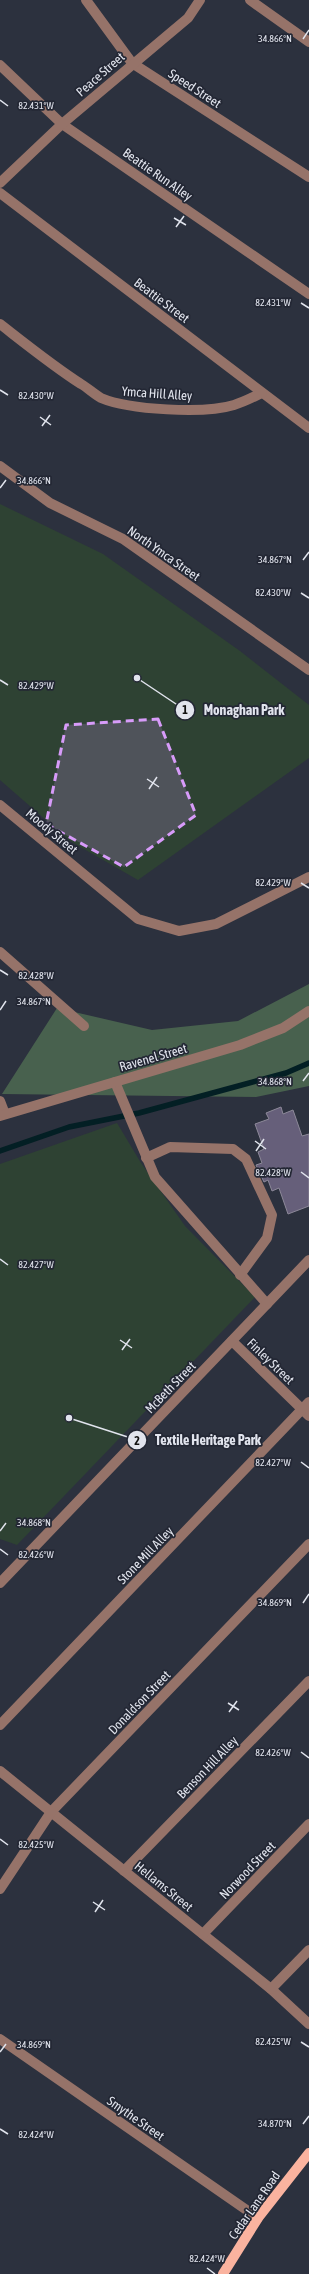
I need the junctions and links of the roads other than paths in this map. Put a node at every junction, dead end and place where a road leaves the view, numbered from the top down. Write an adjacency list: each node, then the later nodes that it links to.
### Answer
1 (86, 0): 5 (street, Speed Street)
2 (200, 0): 5 (street, Peace Street)
3 (250, 0): 4 (street)
4 (309, 42)
5 (132, 63): 7 (street, Peace Street); 8 (street, Speed Street)
6 (0, 64): 7 (street, Beattie Run Alley)
7 (62, 124): 9 (street, Peace Street); 11 (street, Beattie Run Alley)
8 (309, 177)
9 (0, 183)
10 (0, 193): 13 (street, Beattie Street)
11 (309, 294)
12 (0, 324): 13 (street, Ymca Hill Alley)
13 (262, 393): 14 (street, Beattie Street)
14 (309, 428)
15 (0, 466): 16 (street, North Ymca Street)
16 (309, 670)
17 (0, 805): 18 (street, Moody Street)
18 (309, 877)
19 (0, 952): 21 (street)
20 (309, 1011): 22 (street, Ravenel Street)
21 (84, 1026)
22 (115, 1082): 24 (street, Ravenel Street); 25 (street)
23 (0, 1101): 24 (street)
24 (2, 1115)
25 (146, 1158): 27 (street); 27 (street)
26 (309, 1260): 28 (street, McBeth Street)
27 (240, 1275): 28 (street)
28 (267, 1304): 29 (street, McBeth Street)
29 (232, 1341): 30 (street, Finley Street); 32 (street, McBeth Street)
30 (307, 1409): 34 (street, Stone Mill Alley)
31 (309, 1544): 36 (street, Donaldson Street)
32 (0, 1583)
33 (309, 1681): 38 (street, Benson Hill Alley)
34 (0, 1725)
35 (0, 1771): 36 (street, Hellams Street)
36 (51, 1812): 38 (street, Hellams Street); 39 (street, Donaldson Street)
37 (309, 1824): 40 (street, Norwood Street)
38 (124, 1871): 40 (street, Hellams Street)
39 (0, 1889)
40 (203, 1934): 42 (street, Hellams Street)
41 (309, 1950): 42 (street)
42 (271, 1989): 43 (street, Hellams Street)
43 (309, 2024)
44 (0, 2039): 46 (street, Smythe Street)
45 (309, 2152): 46 (main road, Cedar Lane Road)
46 (258, 2218): 47 (main road, Cedar Lane Road)
47 (223, 2274)

